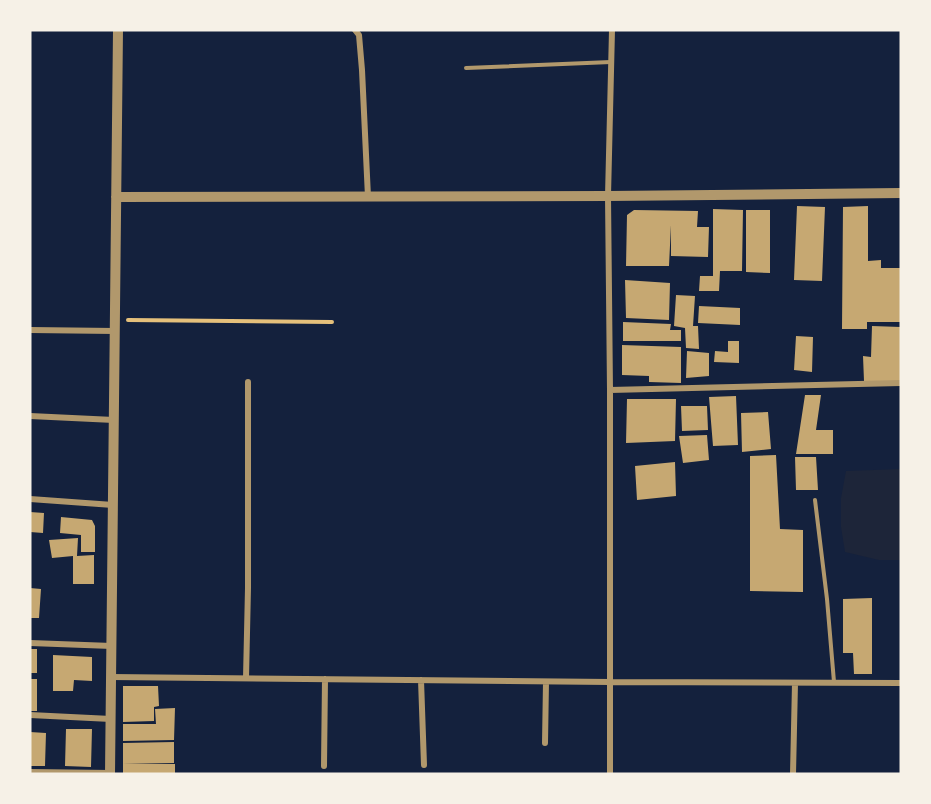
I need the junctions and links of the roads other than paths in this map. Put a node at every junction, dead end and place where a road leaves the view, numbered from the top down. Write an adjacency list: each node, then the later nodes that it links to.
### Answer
1 (118, 30): 8 (street)
2 (355, 30): 9 (street)
3 (612, 30): 4 (street)
4 (611, 62): 5 (lane); 7 (street)
5 (466, 68)
6 (901, 193): 7 (street)
7 (608, 196): 9 (street); 14 (street)
8 (116, 197): 9 (street); 10 (street)
9 (368, 197)
10 (115, 326): 11 (street); 16 (street)
11 (30, 330)
12 (248, 382): 23 (street)
13 (901, 383): 14 (street)
14 (610, 390): 27 (street)
15 (30, 416): 16 (street)
16 (114, 420): 19 (street)
17 (30, 499): 19 (street)
18 (815, 500): 29 (lane)
19 (113, 505): 21 (street)
20 (30, 643): 21 (street)
21 (112, 646): 22 (street)
22 (111, 677): 23 (street); 32 (street)
23 (246, 678): 24 (street)
24 (325, 679): 25 (street); 35 (street)
25 (421, 680): 26 (street); 34 (street)
26 (546, 682): 27 (street); 33 (street)
27 (610, 682): 28 (street); 38 (street)
28 (795, 683): 29 (street); 39 (street)
29 (834, 683): 30 (street)
30 (901, 683)
31 (30, 715): 32 (street)
32 (111, 719): 37 (street)
33 (545, 743)
34 (424, 765)
35 (324, 766)
36 (30, 772): 37 (street)
37 (110, 774)
38 (610, 774)
39 (794, 774)

